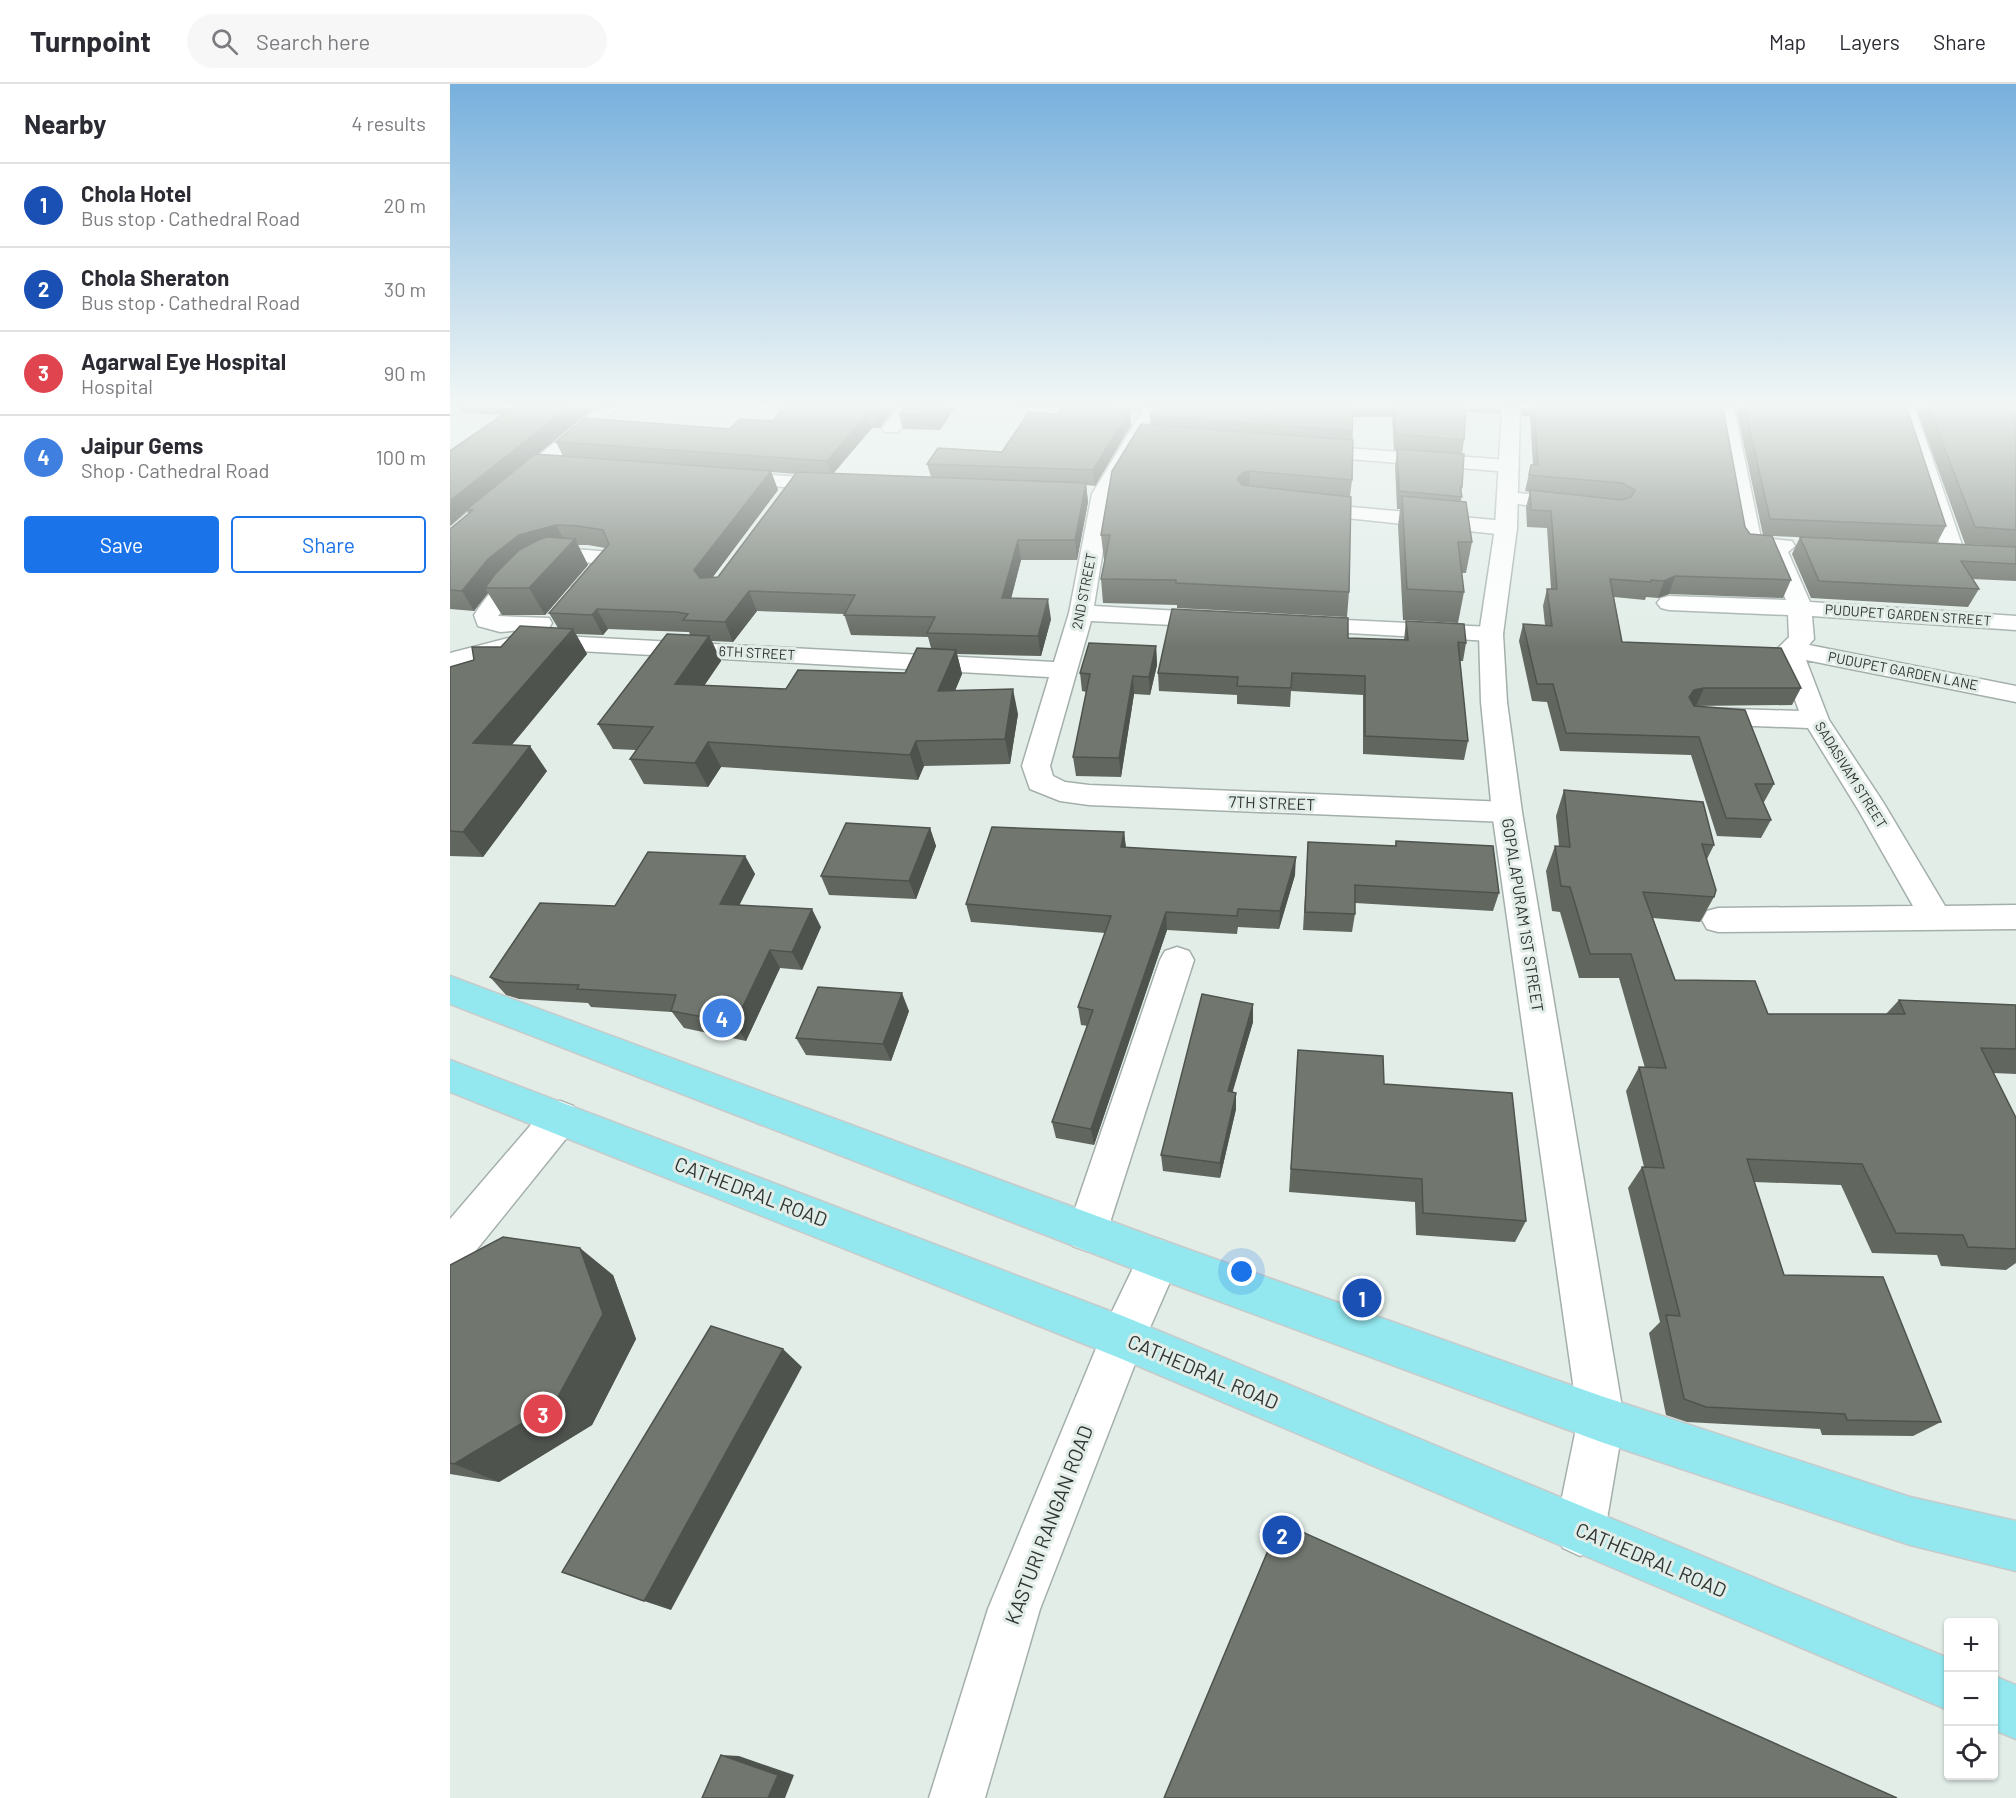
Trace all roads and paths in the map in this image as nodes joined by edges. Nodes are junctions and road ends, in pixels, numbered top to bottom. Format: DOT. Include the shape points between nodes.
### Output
graph roads {
  1 [pos="511,488"];
  2 [pos="792,488"];
  3 [pos="1105,488"];
  4 [pos="1508,488"];
  5 [pos="1740,488"];
  6 [pos="1938,488"];
  7 [pos="1078,493"];
  8 [pos="1102,494"];
  9 [pos="783,501"];
  10 [pos="1595,506"];
  11 [pos="1284,507"];
  12 [pos="1507,513"];
  13 [pos="450,538"];
  14 [pos="1775,546"];
  15 [pos="1811,547"];
  16 [pos="1929,550"];
  17 [pos="1669,603"];
  18 [pos="1800,608"];
  19 [pos="562,613"];
  20 [pos="1082,613"];
  21 [pos="1234,621"];
  22 [pos="1280,623"];
  23 [pos="2016,623"];
  24 [pos="1491,634"];
  25 [pos="538,641"];
  26 [pos="1790,649"];
  27 [pos="450,661"];
  28 [pos="1066,670"];
  29 [pos="2016,694"];
  30 [pos="1696,716"];
  31 [pos="1816,720"];
  32 [pos="1040,782"];
  33 [pos="1507,812"];
  34 [pos="1935,917"];
  35 [pos="2016,917"];
  36 [pos="1718,920"];
  37 [pos="1177,960"];
  38 [pos="450,990"];
  39 [pos="450,1076"];
  40 [pos="560,1118"];
  41 [pos="1087,1232"];
  42 [pos="450,1250"];
  43 [pos="1159,1259"];
  44 [pos="1123,1338"];
  45 [pos="1601,1419"];
  46 [pos="1580,1531"];
  47 [pos="2016,1545"];
  48 [pos="1944,1682"];
  49 [pos="1998,1705"];
  50 [pos="2016,1712"];
  51 [pos="957,1798"];
  1 -- 13 [label="street"];
  2 -- 9 [label="street"];
  3 -- 8 [label="street, 2ND STREET"];
  4 -- 12 [label="street, GOPALAPURAM 1ST STREET"];
  5 -- 14 [label="street" via="1751,544"];
  6 -- 16 [label="street" via="1963,552"];
  7 -- 8 [label="street"];
  8 -- 20 [label="street, 2ND STREET"];
  10 -- 12 [label="street"];
  11 -- 12 [label="street"];
  12 -- 24 [label="street, GOPALAPURAM 1ST STREET"];
  14 -- 15 [label="street"];
  14 -- 18 [label="street"];
  17 -- 18 [label="street, PUDUPET GARDEN STREET"];
  18 -- 23 [label="street, PUDUPET GARDEN STREET"];
  18 -- 26 [label="street" via="1802,639"];
  19 -- 25 [label="street"];
  20 -- 21 [label="street"];
  20 -- 28 [label="street, 2ND STREET"];
  22 -- 24 [label="street"];
  24 -- 33 [label="street, GOPALAPURAM 1ST STREET" via="1494,702"];
  25 -- 27 [label="street, 6TH STREET" via="525,640"];
  25 -- 28 [label="street, 6TH STREET"];
  26 -- 29 [label="street, PUDUPET GARDEN LANE"];
  26 -- 31 [label="street, SADASIVAM STREET"];
  28 -- 32 [label="street, 2ND STREET" via="1036,765"];
  30 -- 31 [label="street"];
  31 -- 34 [label="street, SADASIVAM STREET"];
  32 -- 33 [label="street, 7TH STREET" via="1060,791 1089,795"];
  33 -- 45 [label="street, GOPALAPURAM 1ST STREET"];
  34 -- 35 [label="street"];
  34 -- 36 [label="street"];
  37 -- 41 [label="street"];
  38 -- 41 [label="main road"];
  39 -- 40 [label="main road, CATHEDRAL ROAD"];
  40 -- 42 [label="street"];
  40 -- 44 [label="main road, CATHEDRAL ROAD"];
  41 -- 43 [label="main road"];
  43 -- 44 [label="street, KASTURI RANGAN ROAD"];
  43 -- 45 [label="main road"];
  44 -- 46 [label="main road, CATHEDRAL ROAD"];
  44 -- 51 [label="street, KASTURI RANGAN ROAD" via="1014,1609"];
  45 -- 46 [label="street, GOPALAPURAM 1ST STREET"];
  45 -- 47 [label="main road" via="1910,1521"];
  46 -- 48 [label="main road, CATHEDRAL ROAD"];
  49 -- 50 [label="main road"];
}
